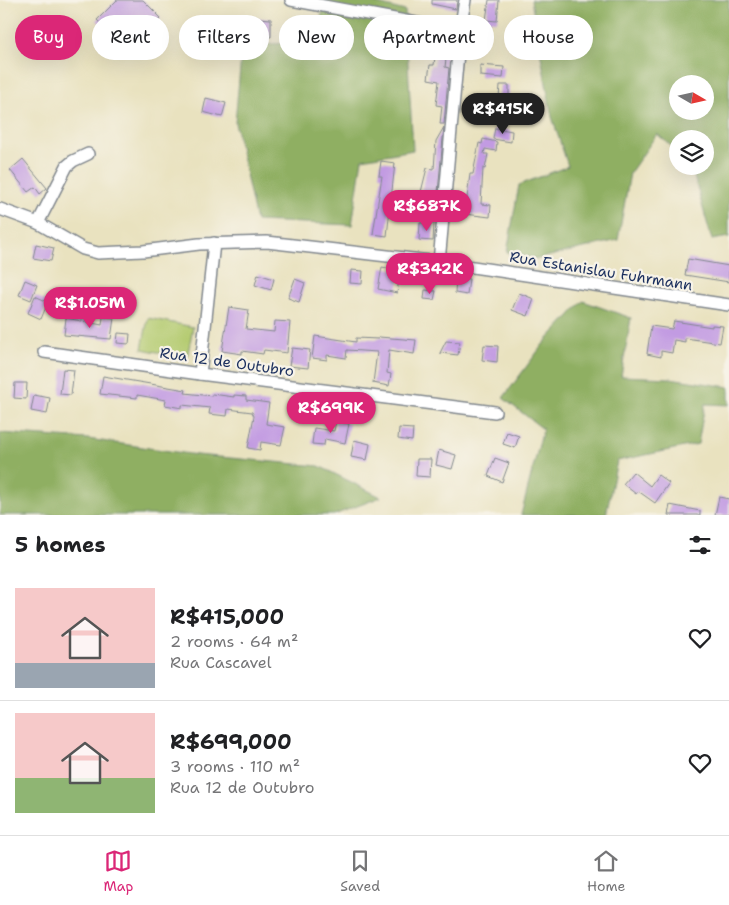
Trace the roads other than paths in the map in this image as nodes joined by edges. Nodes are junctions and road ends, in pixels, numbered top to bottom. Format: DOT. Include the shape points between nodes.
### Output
graph roads {
  1 [pos="291,0"];
  2 [pos="465,0"];
  3 [pos="373,15"];
  4 [pos="463,15"];
  5 [pos="457,60"];
  6 [pos="88,154"];
  7 [pos="0,209"];
  8 [pos="38,223"];
  9 [pos="214,243"];
  10 [pos="439,262"];
  11 [pos="729,305"];
  12 [pos="44,352"];
  13 [pos="200,374"];
  14 [pos="496,412"];
  1 -- 3 [label="street"];
  2 -- 4 [label="street"];
  5 -- 10 [label="street"];
  6 -- 8 [label="street" via="67,166"];
  7 -- 8 [label="street, Rua Estanislau Fuhrmann"];
  8 -- 9 [label="street, Rua Estanislau Fuhrmann" via="83,249 98,253"];
  9 -- 10 [label="street, Rua Estanislau Fuhrmann" via="267,242"];
  9 -- 13 [label="street"];
  10 -- 11 [label="street, Rua Estanislau Fuhrmann"];
  12 -- 13 [label="street, Rua 12 de Outubro"];
  13 -- 14 [label="street, Rua 12 de Outubro"];
}
